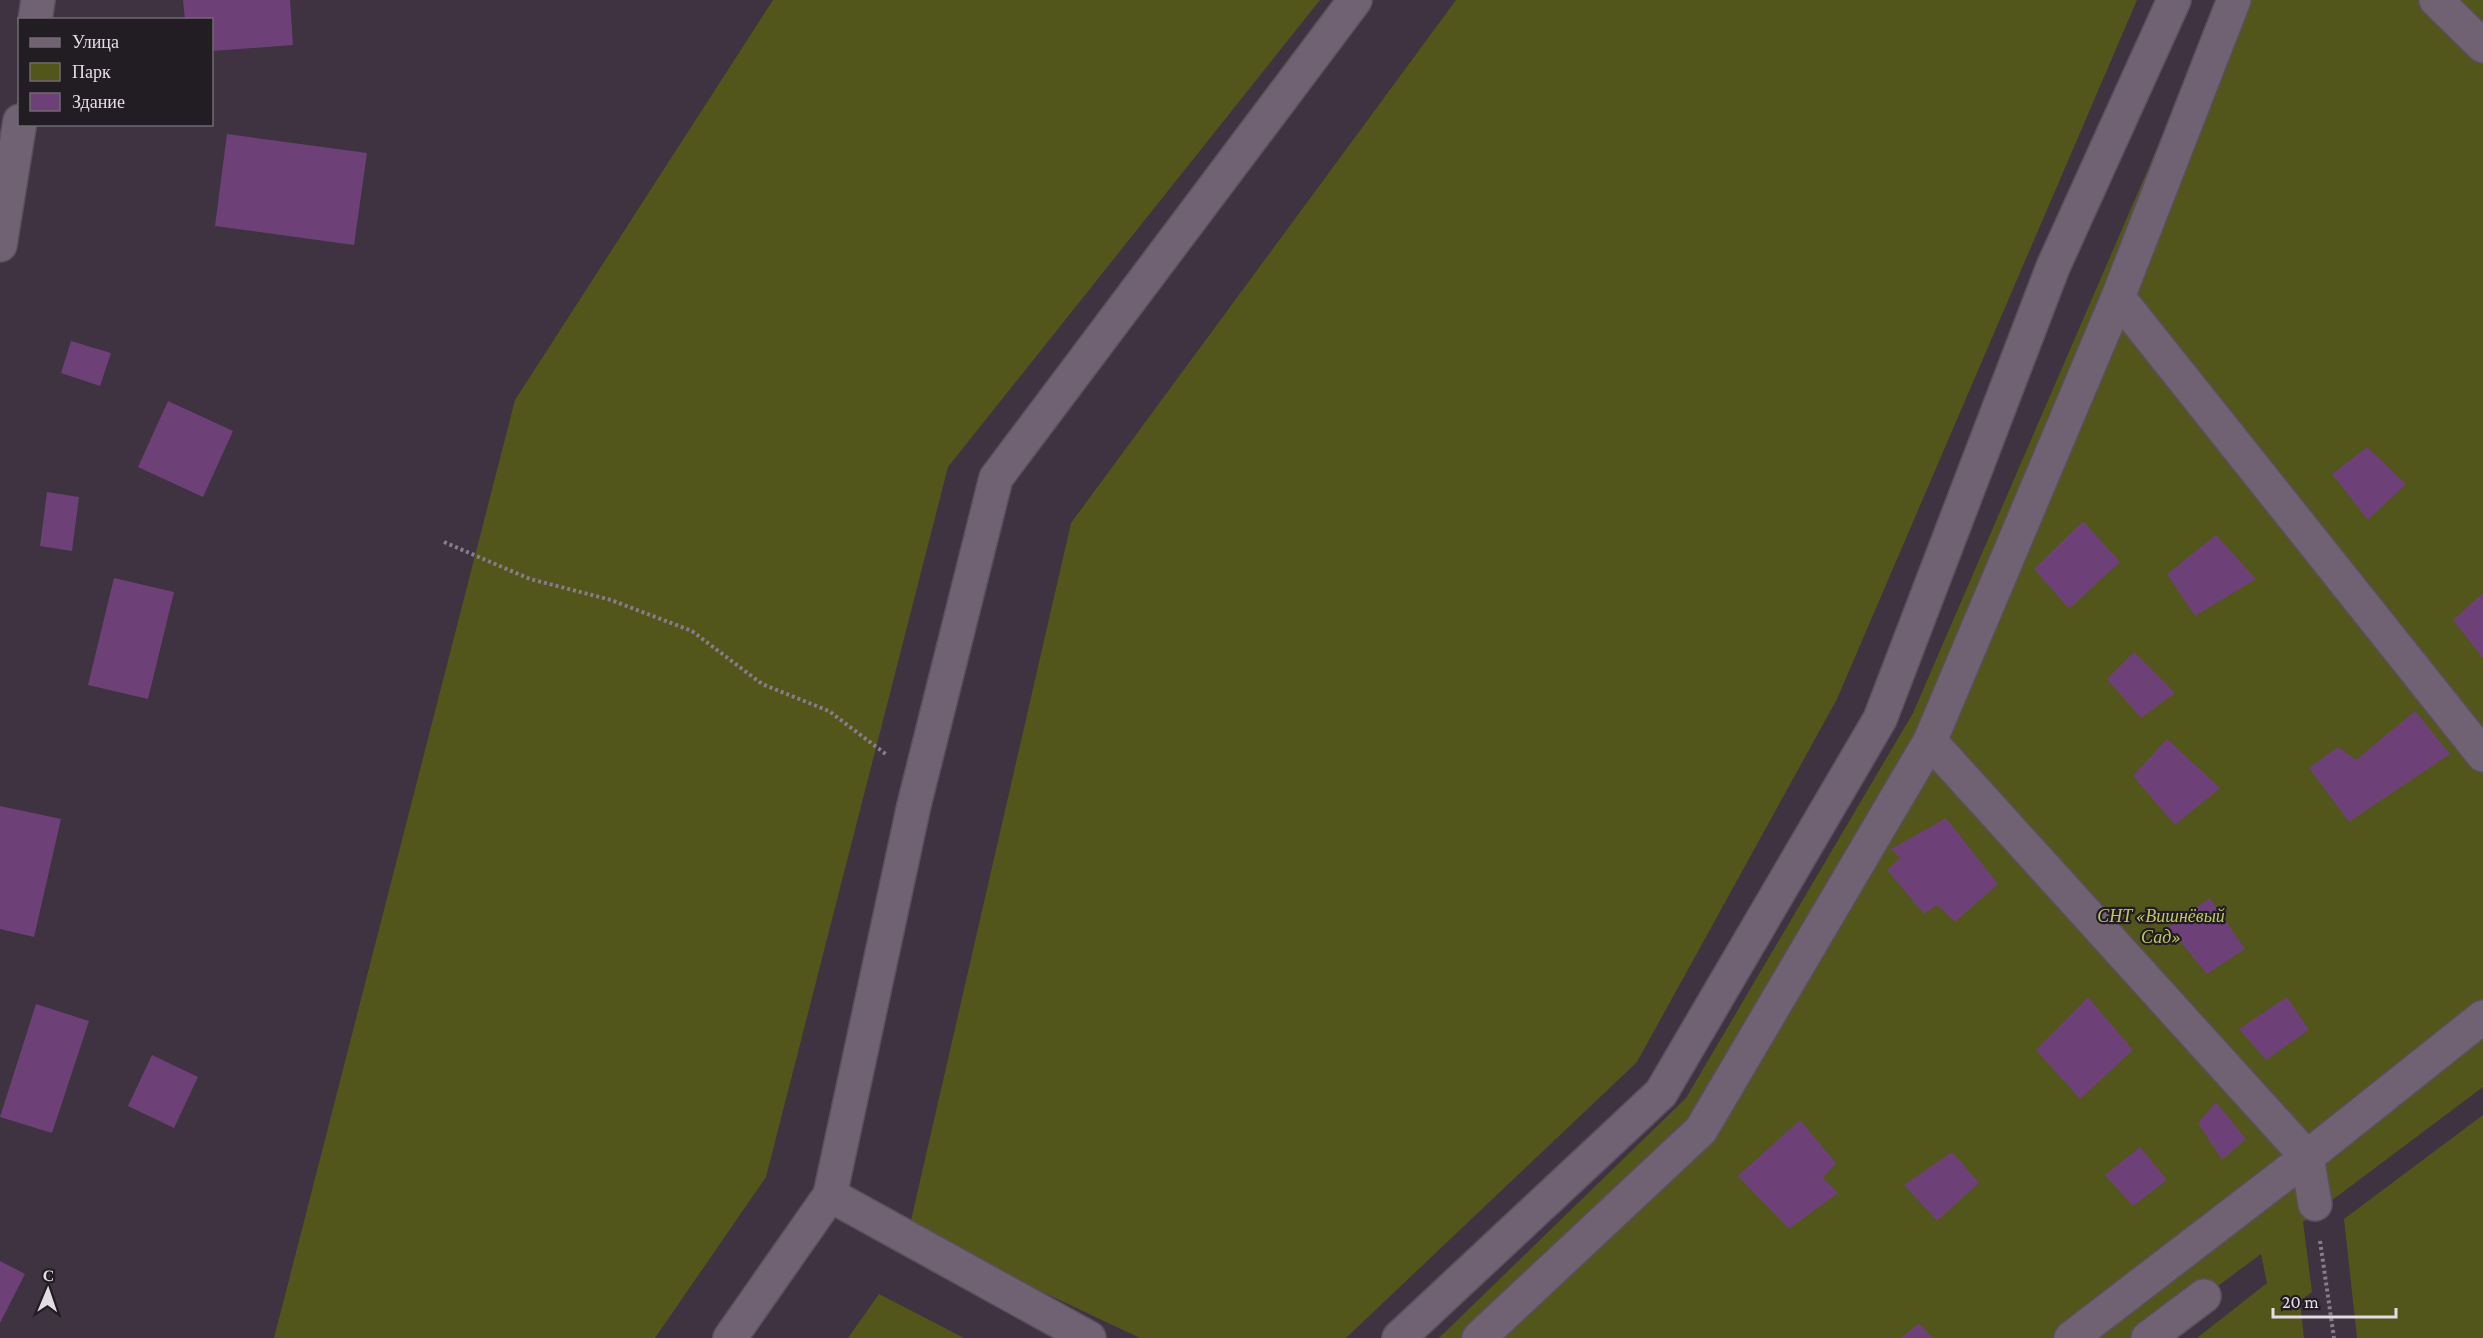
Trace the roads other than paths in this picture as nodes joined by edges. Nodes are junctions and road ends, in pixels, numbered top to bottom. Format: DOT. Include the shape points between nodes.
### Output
graph roads {
  1 [pos="38,0"];
  2 [pos="1355,0"];
  3 [pos="2174,0"];
  4 [pos="2234,0"];
  5 [pos="2436,0"];
  6 [pos="35,18"];
  7 [pos="2483,46"];
  8 [pos="19,126"];
  9 [pos="0,245"];
  10 [pos="2118,297"];
  11 [pos="1930,741"];
  12 [pos="2483,755"];
  13 [pos="2483,1017"];
  14 [pos="2307,1156"];
  15 [pos="830,1195"];
  16 [pos="2315,1204"];
  17 [pos="2204,1296"];
  18 [pos="730,1338"];
  19 [pos="1089,1338"];
  20 [pos="1399,1338"];
  21 [pos="1479,1338"];
  22 [pos="2071,1338"];
  23 [pos="2148,1338"];
  1 -- 6 [label="street"];
  2 -- 15 [label="street" via="996,478 914,805"];
  3 -- 20 [label="street" via="2053,267 1880,719 1660,1093"];
  4 -- 10 [label="street"];
  5 -- 7 [label="street"];
  8 -- 9 [label="street"];
  10 -- 11 [label="street"];
  10 -- 12 [label="street"];
  11 -- 14 [label="street"];
  11 -- 21 [label="street" via="1701,1130"];
  13 -- 14 [label="street"];
  14 -- 16 [label="street"];
  14 -- 22 [label="street"];
  15 -- 18 [label="street"];
  15 -- 19 [label="street"];
  17 -- 23 [label="street"];
}
